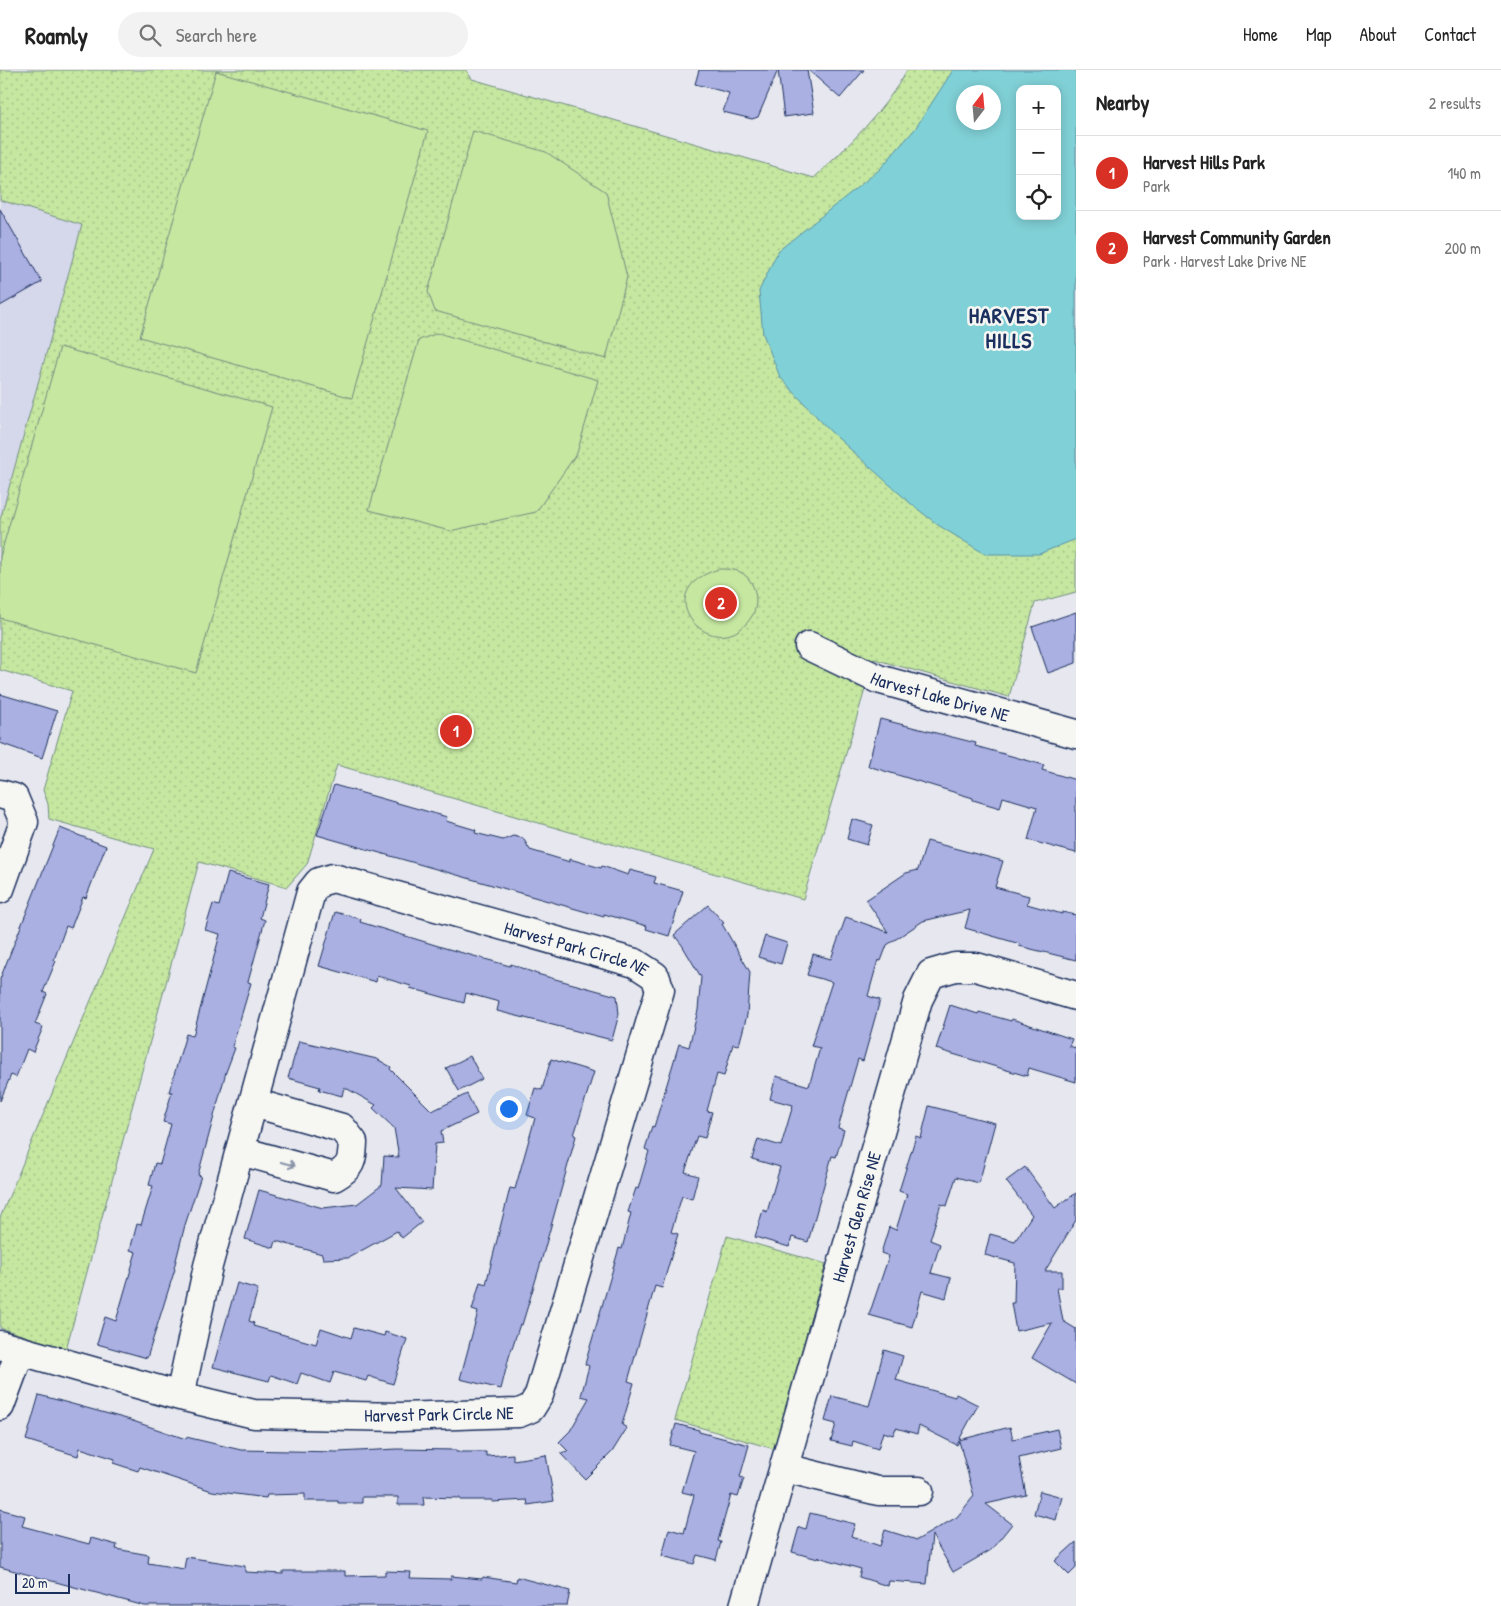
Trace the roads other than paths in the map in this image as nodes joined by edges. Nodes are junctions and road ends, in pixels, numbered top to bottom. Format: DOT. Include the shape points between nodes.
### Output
graph roads {
  1 [pos="809,646"];
  2 [pos="1076,734"];
  3 [pos="0,794"];
  4 [pos="0,889"];
  5 [pos="1076,996"];
  6 [pos="254,1103"];
  7 [pos="241,1151"];
  8 [pos="7,1347"];
  9 [pos="180,1396"];
  10 [pos="0,1406"];
  11 [pos="785,1468"];
  12 [pos="919,1491"];
  13 [pos="744,1606"];
  1 -- 2 [label="street, Harvest Lake Drive NE" via="878,679"];
  3 -- 4 [label="street" via="14,798 24,822"];
  5 -- 11 [label="street, Harvest Glen Rise NE" via="976,967 955,967 931,974 918,1000"];
  6 -- 7 [label="street, Harvest Park Circle NE"];
  7 -- 6 [label="street, one-way" via="334,1177 347,1170 352,1159 353,1142 342,1128"];
  6 -- 9 [label="street, Harvest Park Circle NE" via="311,892 319,882 333,878 635,963 655,976 660,990 539,1395 532,1408 519,1413 401,1417 254,1414"];
  7 -- 9 [label="street, Harvest Park Circle NE" via="208,1266"];
  8 -- 9 [label="street, Harvest Park Circle NE"];
  8 -- 10 [label="street"];
  11 -- 12 [label="street" via="878,1491"];
  11 -- 13 [label="street, Harvest Glen Rise NE"];
}
